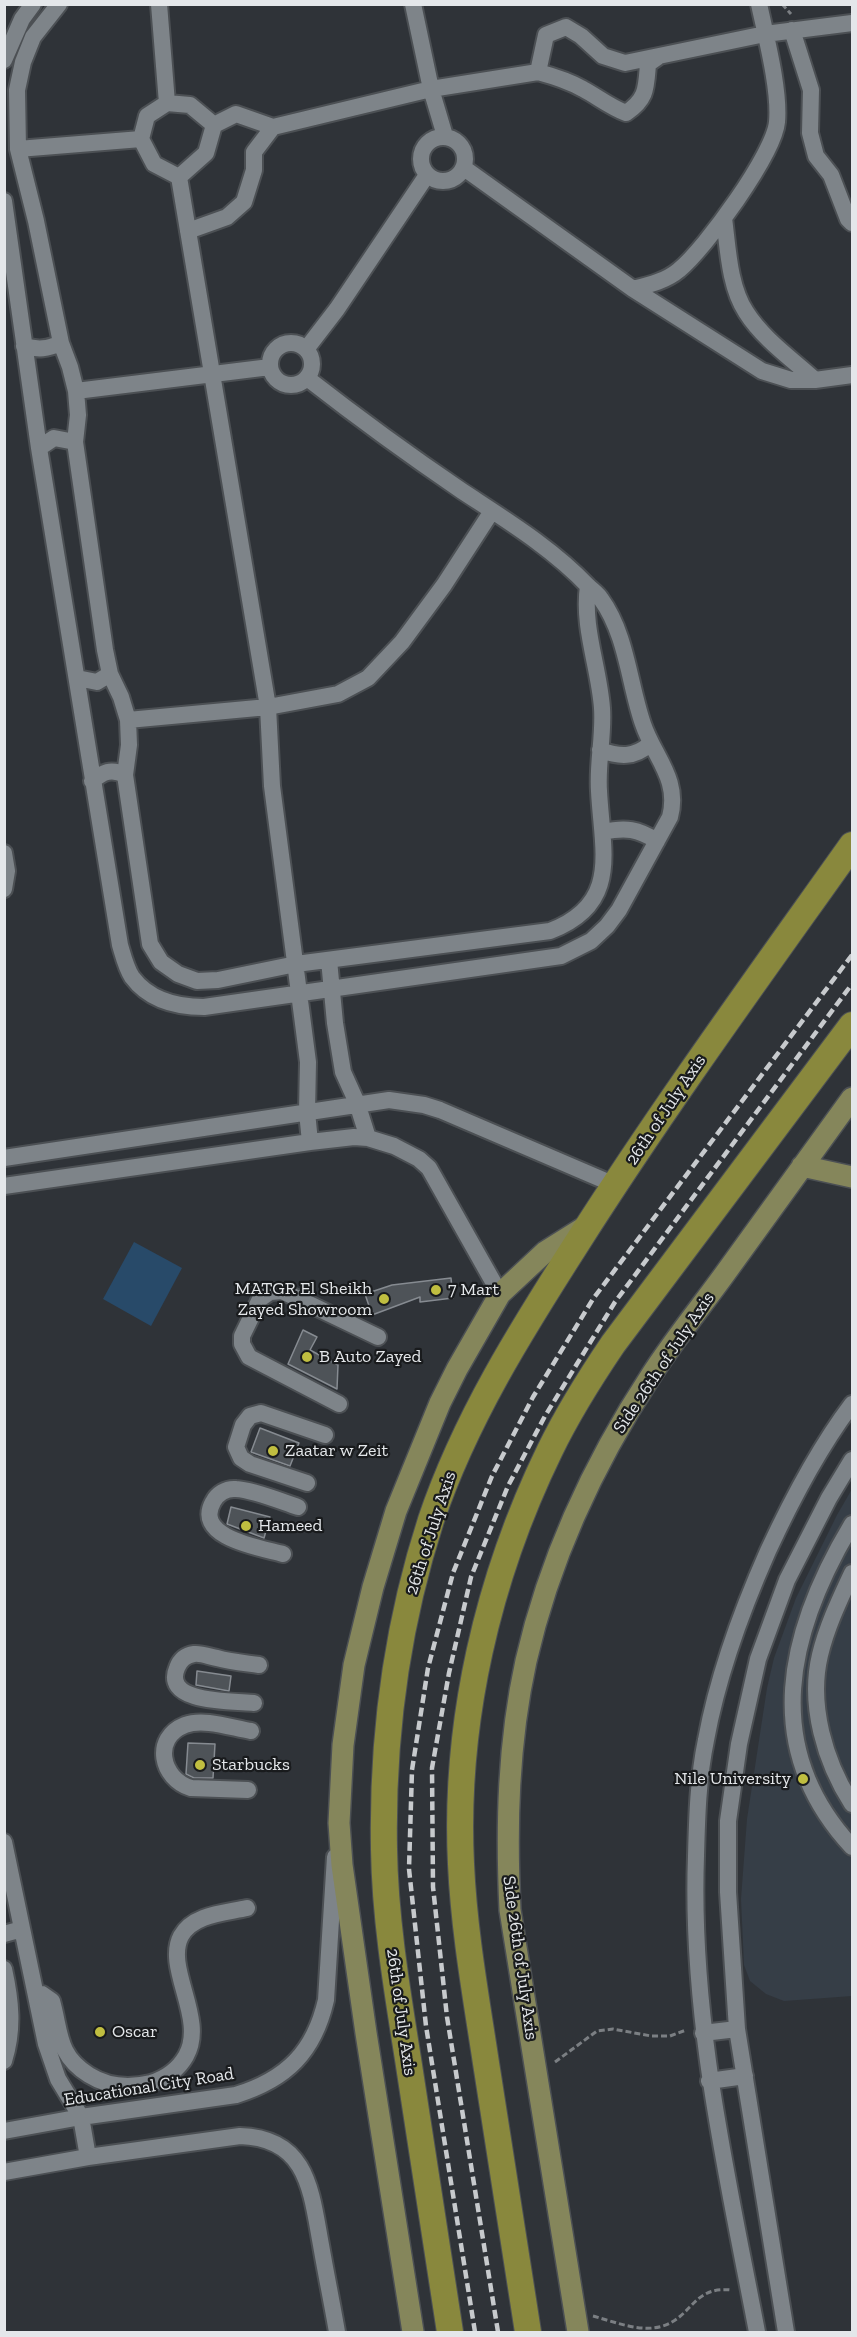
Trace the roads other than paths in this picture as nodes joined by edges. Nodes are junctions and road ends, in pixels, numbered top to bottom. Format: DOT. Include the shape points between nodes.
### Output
graph roads {
  1 [pos="33,4"];
  2 [pos="59,4"];
  3 [pos="159,4"];
  4 [pos="413,4"];
  5 [pos="759,4"];
  6 [pos="852,23"];
  7 [pos="792,30"];
  8 [pos="765,34"];
  9 [pos="658,57"];
  10 [pos="4,60"];
  11 [pos="538,72"];
  12 [pos="431,89"];
  13 [pos="167,103"];
  14 [pos="214,125"];
  15 [pos="273,127"];
  16 [pos="445,136"];
  17 [pos="141,139"];
  18 [pos="18,149"];
  19 [pos="464,168"];
  20 [pos="427,175"];
  21 [pos="179,177"];
  22 [pos="4,201"];
  23 [pos="724,218"];
  24 [pos="852,223"];
  25 [pos="188,231"];
  26 [pos="633,289"];
  27 [pos="61,343"];
  28 [pos="24,346"];
  29 [pos="307,348"];
  30 [pos="270,367"];
  31 [pos="211,374"];
  32 [pos="852,375"];
  33 [pos="307,378"];
  34 [pos="815,380"];
  35 [pos="76,391"];
  36 [pos="75,442"];
  37 [pos="39,448"];
  38 [pos="492,511"];
  39 [pos="588,586"];
  40 [pos="110,674"];
  41 [pos="76,678"];
  42 [pos="268,707"];
  43 [pos="128,720"];
  44 [pos="651,744"];
  45 [pos="600,750"];
  46 [pos="124,775"];
  47 [pos="92,781"];
  48 [pos="603,832"];
  49 [pos="657,841"];
  50 [pos="852,845"];
  51 [pos="4,853"];
  52 [pos="4,889"];
  53 [pos="329,960"];
  54 [pos="296,964"];
  55 [pos="332,989"];
  56 [pos="300,994"];
  57 [pos="852,1025"];
  58 [pos="852,1098"];
  59 [pos="357,1104"];
  60 [pos="307,1112"];
  61 [pos="368,1138"];
  62 [pos="310,1142"];
  63 [pos="4,1158"];
  64 [pos="802,1166"];
  65 [pos="852,1177"];
  66 [pos="615,1185"];
  67 [pos="4,1186"];
  68 [pos="589,1224"];
  69 [pos="500,1294"];
  70 [pos="378,1336"];
  71 [pos="339,1404"];
  72 [pos="852,1404"];
  73 [pos="325,1436"];
  74 [pos="852,1460"];
  75 [pos="307,1484"];
  76 [pos="298,1507"];
  77 [pos="852,1524"];
  78 [pos="284,1554"];
  79 [pos="852,1573"];
  80 [pos="259,1665"];
  81 [pos="254,1702"];
  82 [pos="251,1731"];
  83 [pos="248,1790"];
  84 [pos="852,1804"];
  85 [pos="339,1823"];
  86 [pos="4,1842"];
  87 [pos="852,1847"];
  88 [pos="247,1908"];
  89 [pos="22,1929"];
  90 [pos="4,1934"];
  91 [pos="4,1969"];
  92 [pos="36,1995"];
  93 [pos="703,2029"];
  94 [pos="737,2029"];
  95 [pos="4,2061"];
  96 [pos="746,2076"];
  97 [pos="709,2081"];
  98 [pos="81,2117"];
  99 [pos="4,2131"];
  100 [pos="88,2157"];
  101 [pos="4,2172"];
  102 [pos="337,2332"];
  103 [pos="413,2332"];
  104 [pos="450,2332"];
  105 [pos="528,2332"];
  106 [pos="578,2332"];
  107 [pos="757,2332"];
  108 [pos="786,2332"];
  1 -- 10 [label="street"];
  2 -- 18 [label="street" via="33,37 22,62 17,99"];
  3 -- 13 [label="street"];
  4 -- 12 [label="street"];
  5 -- 8 [label="street"];
  6 -- 7 [label="street"];
  7 -- 8 [label="street"];
  7 -- 24 [label="street" via="811,90 810,133 816,156 831,175"];
  8 -- 9 [label="street"];
  8 -- 23 [label="street" via="777,124 771,142"];
  9 -- 11 [label="street" via="625,63 603,56 566,27 546,35"];
  9 -- 11 [label="street" via="648,64 646,93 626,113 583,89"];
  11 -- 12 [label="street"];
  12 -- 15 [label="street"];
  12 -- 16 [label="street"];
  13 -- 14 [label="street" via="190,105"];
  13 -- 17 [label="street" via="147,116"];
  14 -- 15 [label="street" via="236,114"];
  14 -- 21 [label="street" via="206,153"];
  15 -- 25 [label="street" via="254,152 254,170 244,202 227,217"];
  16 -- 19 [label="street" via="462,147"];
  16 -- 20 [label="street" via="434,138 421,154"];
  17 -- 18 [label="street"];
  17 -- 21 [label="street" via="154,164"];
  18 -- 27 [label="street"];
  19 -- 20 [label="street" via="447,181"];
  19 -- 26 [label="street"];
  20 -- 29 [label="street"];
  21 -- 25 [label="street"];
  22 -- 28 [label="street"];
  23 -- 26 [label="street" via="679,270 659,283"];
  23 -- 34 [label="street" via="735,286 746,312 766,336"];
  25 -- 31 [label="street"];
  26 -- 34 [label="street" via="762,371 791,380"];
  27 -- 28 [label="street" via="48,349"];
  27 -- 35 [label="street"];
  28 -- 37 [label="street"];
  29 -- 30 [label="street" via="295,342 282,344 272,353"];
  29 -- 33 [label="street" via="312,369"];
  30 -- 31 [label="street"];
  30 -- 33 [label="street" via="285,384 297,384"];
  31 -- 35 [label="street"];
  31 -- 42 [label="street"];
  32 -- 34 [label="street"];
  33 -- 38 [label="street"];
  35 -- 36 [label="street"];
  36 -- 37 [label="street" via="54,438"];
  36 -- 40 [label="street"];
  37 -- 41 [label="street"];
  38 -- 39 [label="street" via="561,559"];
  38 -- 42 [label="street" via="409,633 368,678 338,694"];
  39 -- 44 [label="street" via="601,598 618,636"];
  39 -- 45 [label="street" via="586,617 602,710"];
  40 -- 41 [label="street" via="97,682"];
  40 -- 43 [label="street"];
  41 -- 47 [label="street"];
  42 -- 43 [label="street"];
  42 -- 54 [label="street" via="272,786"];
  43 -- 46 [label="street"];
  44 -- 45 [label="street" via="628,756"];
  44 -- 49 [label="street" via="666,769 674,802"];
  45 -- 48 [label="street"];
  46 -- 47 [label="street" via="110,771"];
  46 -- 54 [label="street" via="150,944 161,962 197,981"];
  47 -- 56 [label="street" via="120,945 130,975 146,992 184,1007"];
  48 -- 49 [label="street" via="628,828"];
  48 -- 53 [label="street" via="603,870 595,896 570,924 550,931"];
  49 -- 55 [label="street" via="606,926 591,941 561,956"];
  50 -- 66 [label="highway, 26th of July Axis"];
  51 -- 52 [label="street"];
  53 -- 54 [label="street"];
  53 -- 55 [label="street"];
  54 -- 56 [label="street"];
  55 -- 56 [label="street"];
  55 -- 59 [label="street" via="343,1072"];
  56 -- 60 [label="street" via="308,1062"];
  57 -- 105 [label="highway" via="625,1327 580,1395 525,1504 487,1620 465,1740 460,1862 472,1974"];
  58 -- 64 [label="main road, Side 26th of July Axis"];
  59 -- 60 [label="street"];
  59 -- 61 [label="street"];
  59 -- 66 [label="street" via="389,1100 424,1105"];
  60 -- 62 [label="street"];
  60 -- 63 [label="street"];
  61 -- 62 [label="street"];
  61 -- 69 [label="street" via="394,1146 429,1168"];
  62 -- 67 [label="street"];
  64 -- 65 [label="main road"];
  64 -- 106 [label="main road, Side 26th of July Axis" via="652,1374 619,1427 590,1482 543,1599 526,1660 509,1784 510,1910"];
  66 -- 68 [label="highway, 26th of July Axis"];
  68 -- 69 [label="main road" via="545,1252"];
  68 -- 104 [label="highway, 26th of July Axis" via="500,1368 463,1440 432,1518 410,1596 395,1684 386,1767 384,1841 391,1939"];
  69 -- 85 [label="main road" via="440,1403 396,1510 354,1665 343,1745"];
  70 -- 71 [label="street" via="282,1291 270,1292 260,1299 242,1336 249,1357"];
  72 -- 93 [label="street" via="794,1495 755,1580 728,1651 705,1741 694,1902"];
  73 -- 75 [label="street" via="261,1413 250,1416 243,1425 236,1447 241,1458"];
  74 -- 94 [label="street" via="787,1580 758,1659 739,1744 728,1821 728,1892"];
  76 -- 78 [label="street" via="236,1489 220,1493 211,1506 211,1522 221,1535"];
  77 -- 87 [label="street" via="801,1633 792,1695 796,1746 816,1799"];
  79 -- 84 [label="street" via="820,1655 816,1686 818,1718 828,1756"];
  80 -- 81 [label="street" via="197,1654 185,1657 175,1673 177,1685 192,1696"];
  82 -- 83 [label="street" via="202,1723 186,1725 173,1733 164,1754 171,1777 183,1786"];
  85 -- 98 [label="street, Educational City Road" via="326,2000 321,2023 296,2061 278,2077 236,2095"];
  85 -- 103 [label="main road" via="366,2033"];
  86 -- 89 [label="street"];
  88 -- 92 [label="street" via="194,1922 182,1934 177,1950 193,2038 182,2064 160,2080 117,2085 81,2070 61,2043 52,2001"];
  89 -- 90 [label="street"];
  89 -- 92 [label="street"];
  91 -- 95 [label="street" via="12,2030"];
  92 -- 98 [label="street" via="51,2062"];
  93 -- 94 [label="street"];
  93 -- 97 [label="street"];
  94 -- 96 [label="street"];
  96 -- 97 [label="street"];
  96 -- 108 [label="street"];
  97 -- 107 [label="street"];
  98 -- 99 [label="street, Educational City Road"];
  98 -- 100 [label="street"];
  100 -- 101 [label="street"];
  100 -- 102 [label="street" via="240,2136 278,2145 298,2163 310,2187"];
}
